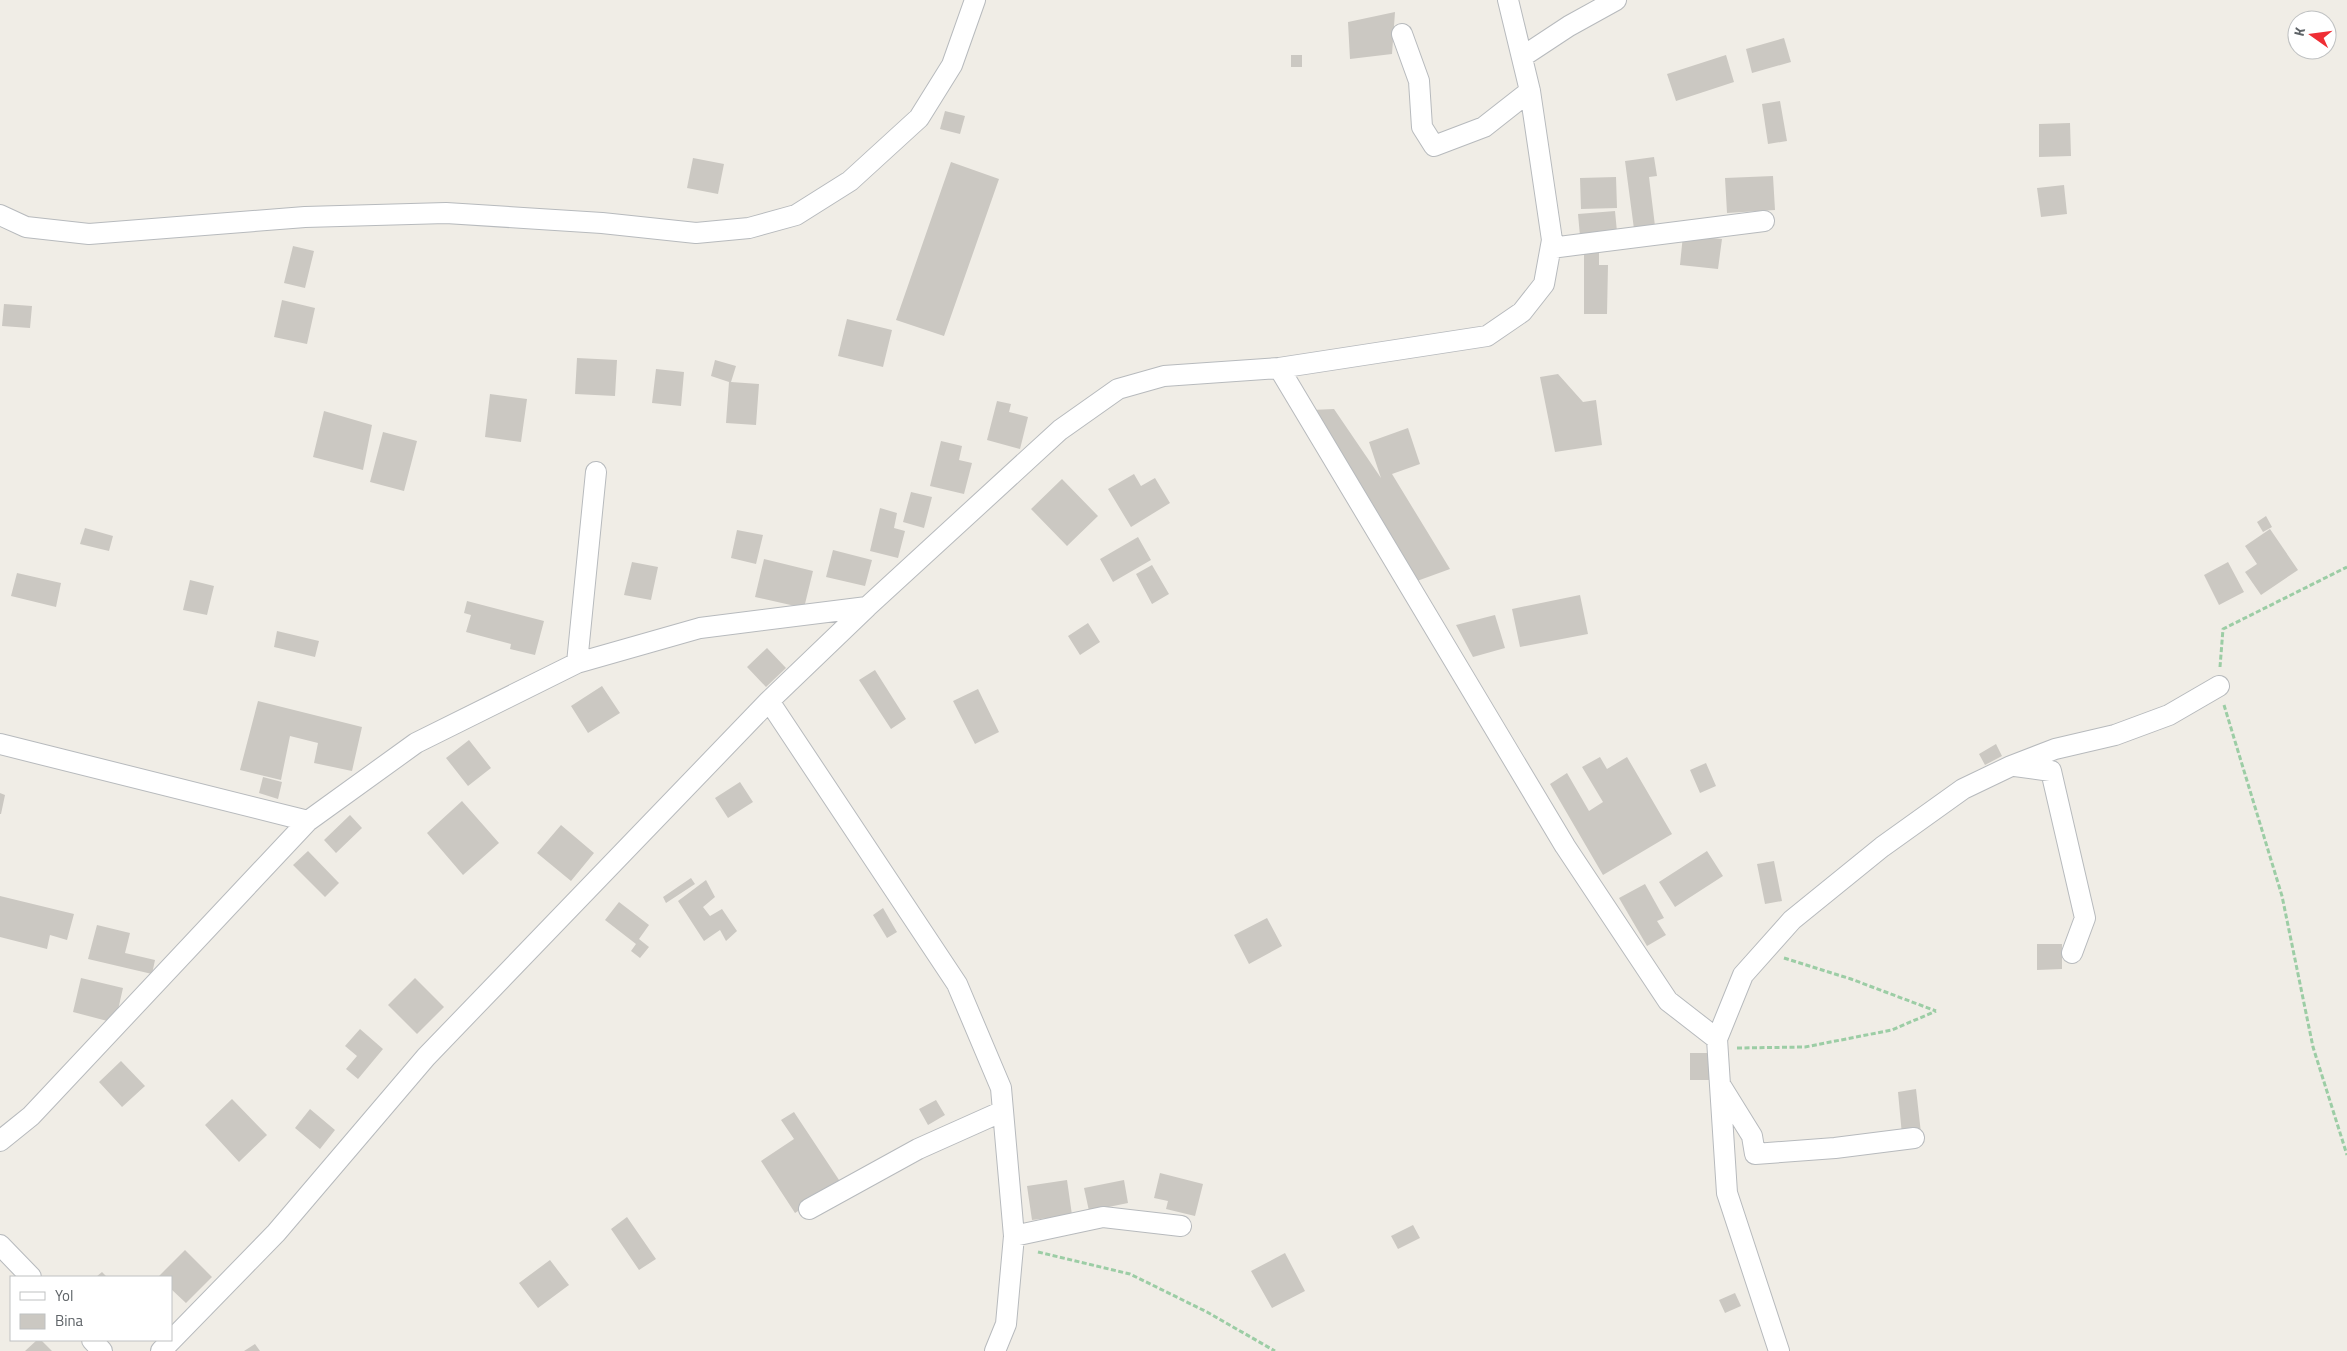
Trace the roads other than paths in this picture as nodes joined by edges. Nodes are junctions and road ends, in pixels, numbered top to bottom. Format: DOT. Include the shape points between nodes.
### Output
graph roads {
  1 [pos="975,0"];
  2 [pos="1508,0"];
  3 [pos="1616,0"];
  4 [pos="1402,34"];
  5 [pos="1522,57"];
  6 [pos="1530,91"];
  7 [pos="0,214"];
  8 [pos="1764,221"];
  9 [pos="1550,248"];
  10 [pos="1279,368"];
  11 [pos="596,472"];
  12 [pos="867,607"];
  13 [pos="577,662"];
  14 [pos="2219,686"];
  15 [pos="769,701"];
  16 [pos="0,744"];
  17 [pos="2010,766"];
  18 [pos="308,820"];
  19 [pos="2072,953"];
  20 [pos="1718,1043"];
  21 [pos="1720,1084"];
  22 [pos="1003,1112"];
  23 [pos="1914,1138"];
  24 [pos="0,1141"];
  25 [pos="809,1209"];
  26 [pos="1181,1226"];
  27 [pos="1013,1242"];
  28 [pos="0,1245"];
  29 [pos="30,1276"];
  30 [pos="172,1340"];
  31 [pos="93,1341"];
  32 [pos="171,1341"];
  33 [pos="102,1351"];
  34 [pos="161,1351"];
  35 [pos="995,1351"];
  36 [pos="1779,1351"];
  1 -- 7 [label="street" via="952,65 920,118 850,181 796,215 749,228 696,233 446,213 305,217 89,234 26,227"];
  2 -- 5 [label="street"];
  3 -- 5 [label="street"];
  4 -- 6 [label="street" via="1419,81 1422,127 1434,146 1484,127"];
  5 -- 6 [label="street"];
  6 -- 9 [label="street" via="1551,231"];
  8 -- 9 [label="street"];
  9 -- 10 [label="street" via="1544,284 1522,312 1487,336"];
  10 -- 12 [label="street" via="1164,376 1118,389 1060,430"];
  10 -- 20 [label="street" via="1565,846 1668,1001"];
  11 -- 13 [label="street"];
  12 -- 13 [label="street" via="700,628"];
  12 -- 15 [label="street"];
  13 -- 18 [label="street" via="416,743"];
  14 -- 17 [label="street" via="2169,715 2115,735 2055,749"];
  15 -- 22 [label="street" via="957,984 1001,1088"];
  15 -- 30 [label="street" via="426,1057 276,1233"];
  16 -- 18 [label="street"];
  17 -- 19 [label="street" via="2051,771 2085,918"];
  17 -- 20 [label="street" via="1963,789 1882,847 1792,920 1743,975"];
  18 -- 24 [label="street" via="31,1116"];
  20 -- 21 [label="street"];
  21 -- 23 [label="street" via="1752,1136 1755,1154"];
  21 -- 36 [label="street" via="1727,1193"];
  22 -- 25 [label="street" via="918,1149"];
  22 -- 27 [label="street"];
  26 -- 27 [label="street" via="1103,1217"];
  27 -- 35 [label="street" via="1006,1324"];
  28 -- 29 [label="street"];
  31 -- 33 [label="street"];
  32 -- 34 [label="street"];
}
